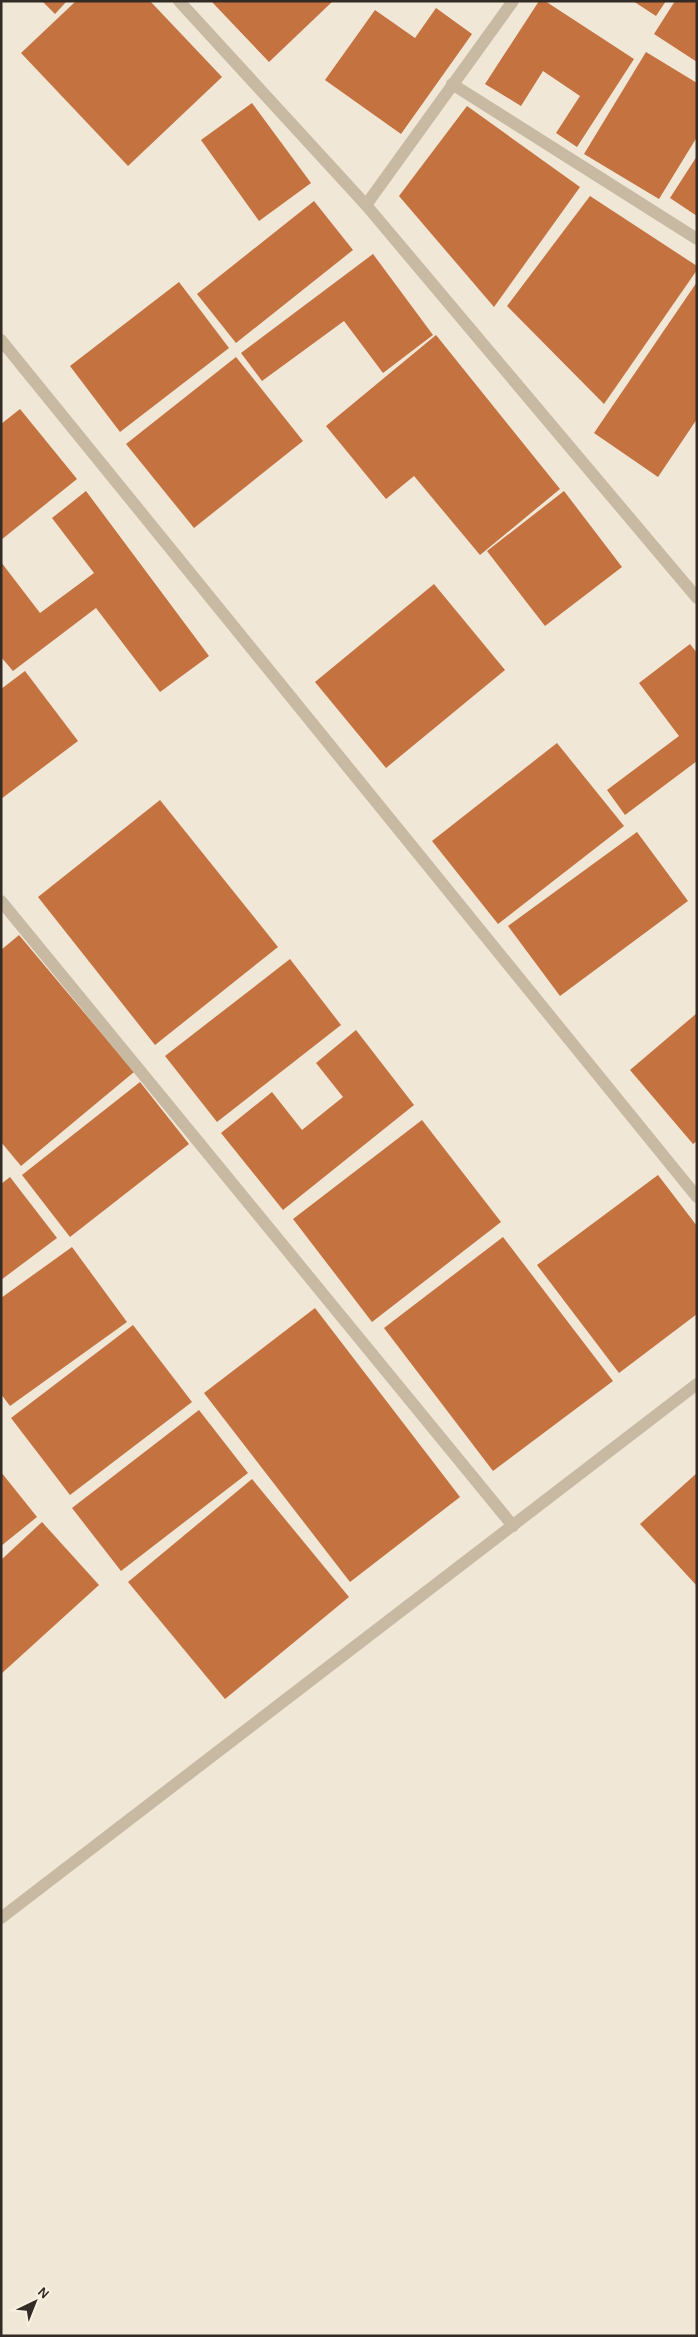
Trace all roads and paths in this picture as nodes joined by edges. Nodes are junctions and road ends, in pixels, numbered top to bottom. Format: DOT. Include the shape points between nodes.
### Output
graph roads {
  1 [pos="179,1"];
  2 [pos="513,1"];
  3 [pos="452,84"];
  4 [pos="366,205"];
  5 [pos="697,239"];
  6 [pos="1,340"];
  7 [pos="697,598"];
  8 [pos="1,901"];
  9 [pos="697,1197"];
  10 [pos="697,1384"];
  11 [pos="513,1526"];
  12 [pos="1,1918"];
  1 -- 4 [label="street"];
  2 -- 3 [label="street"];
  3 -- 4 [label="street"];
  3 -- 5 [label="street"];
  4 -- 7 [label="street"];
  6 -- 9 [label="street"];
  8 -- 11 [label="street"];
  10 -- 11 [label="street"];
  11 -- 12 [label="street"];
}
